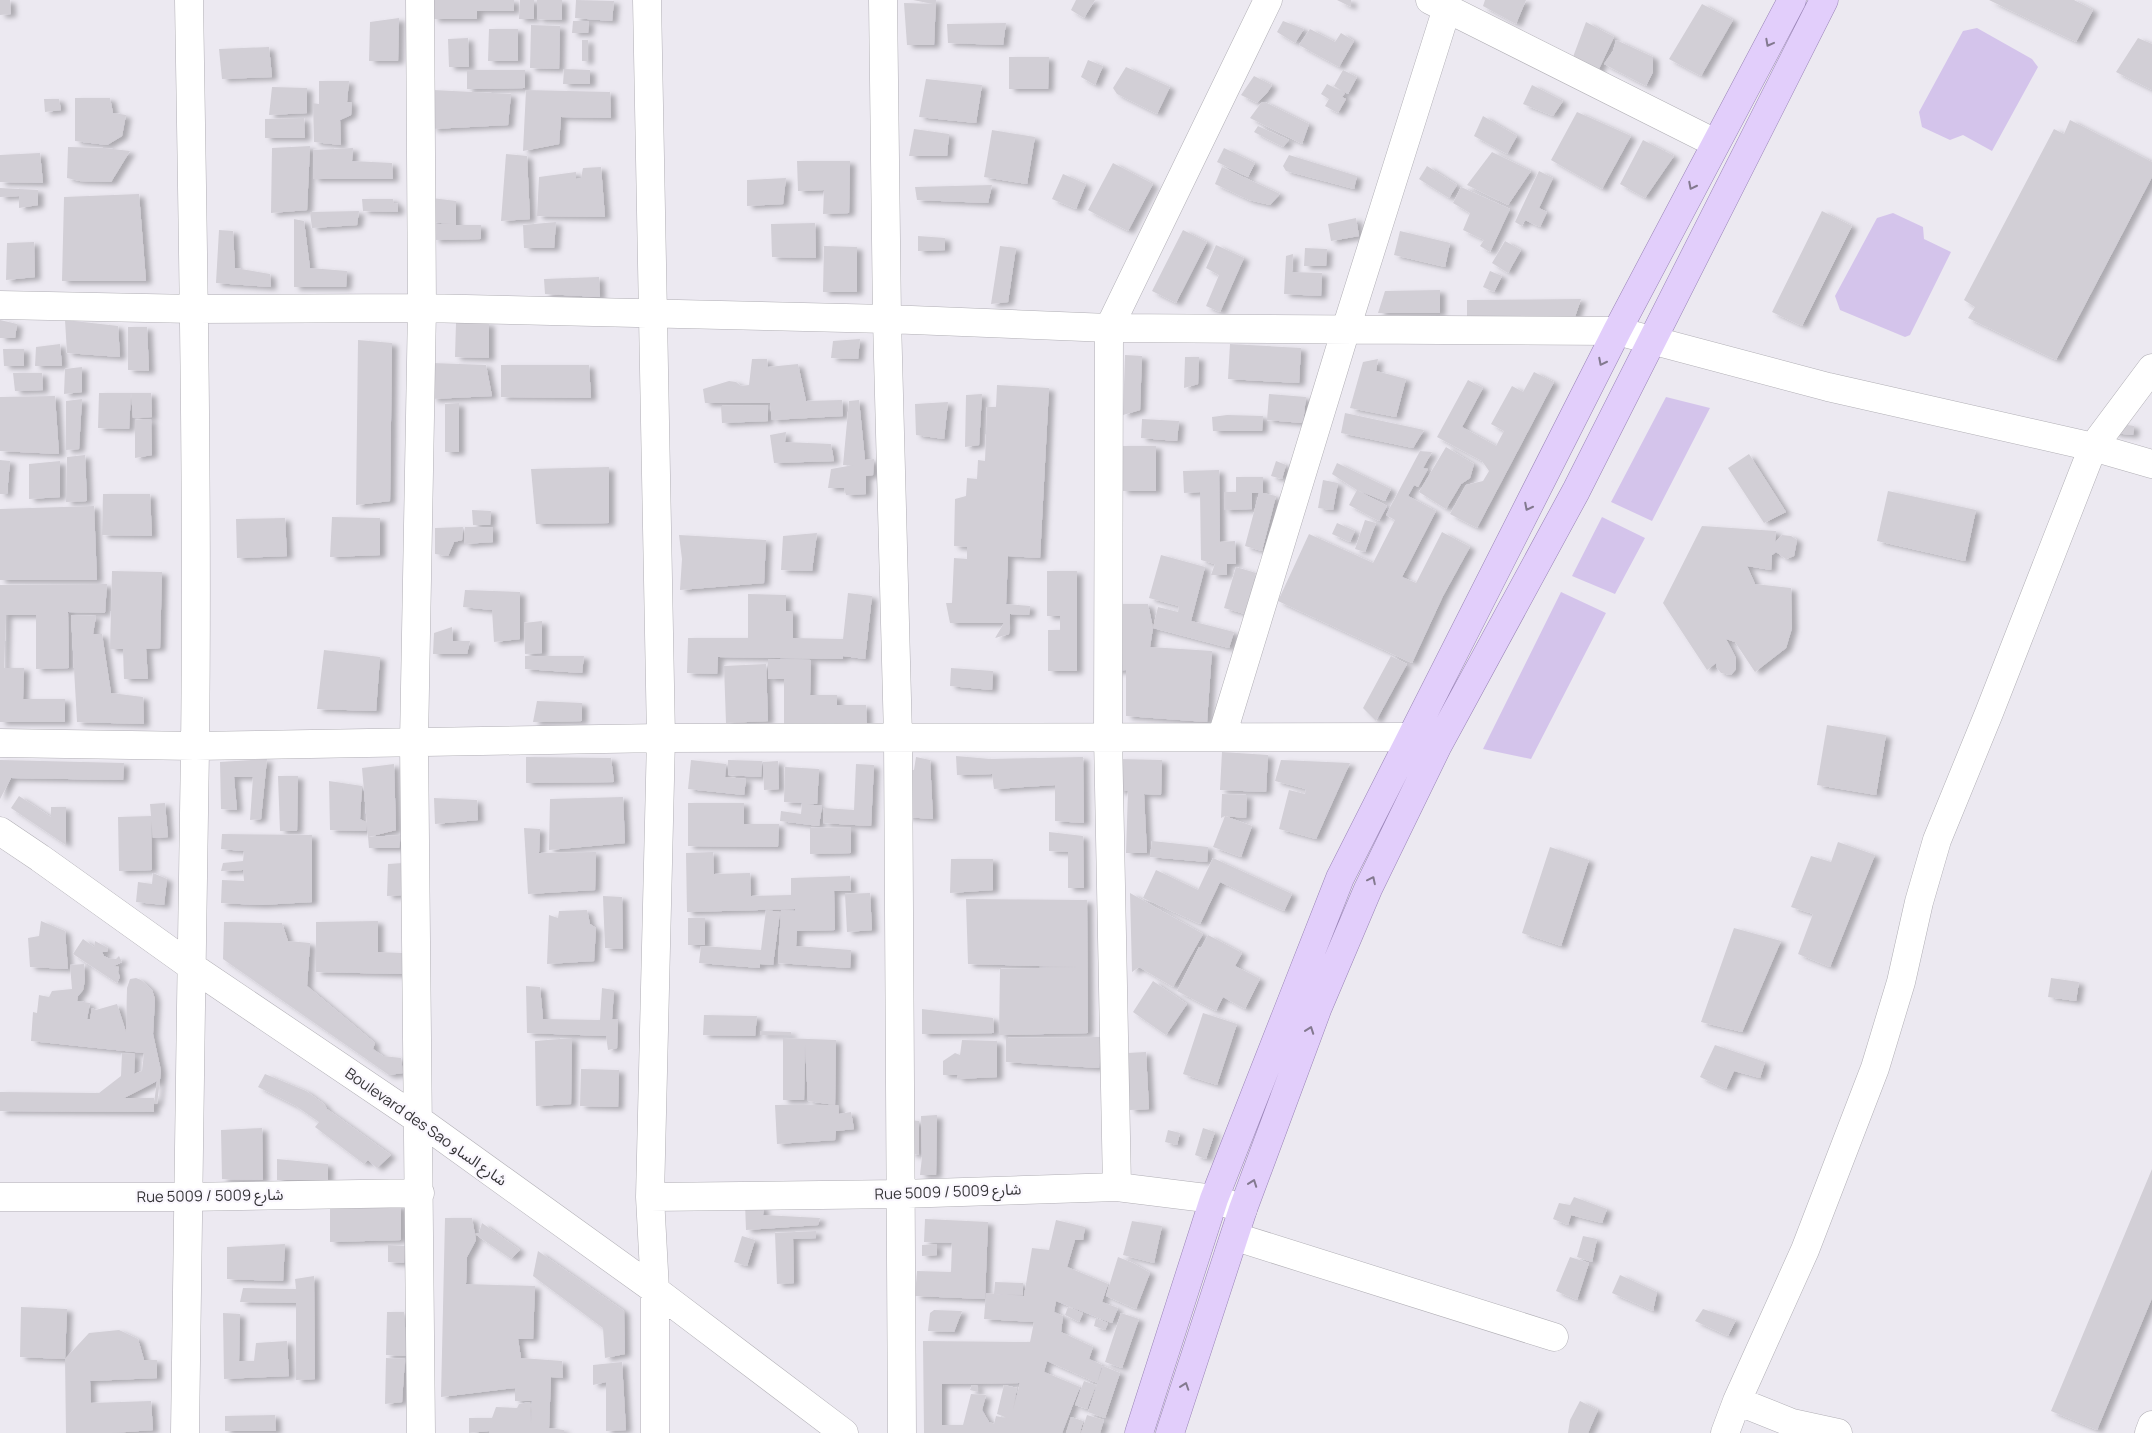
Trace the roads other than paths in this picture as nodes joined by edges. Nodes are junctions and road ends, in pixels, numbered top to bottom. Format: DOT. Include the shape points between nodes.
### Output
graph roads {
  1 [pos="188,0"];
  2 [pos="420,0"];
  3 [pos="647,0"];
  4 [pos="883,0"];
  5 [pos="1268,0"];
  6 [pos="1792,0"];
  7 [pos="1824,0"];
  8 [pos="1438,4"];
  9 [pos="1714,143"];
  10 [pos="0,305"];
  11 [pos="422,308"];
  12 [pos="194,309"];
  13 [pos="653,314"];
  14 [pos="887,319"];
  15 [pos="1109,328"];
  16 [pos="1346,329"];
  17 [pos="1617,331"];
  18 [pos="1654,340"];
  19 [pos="2152,368"];
  20 [pos="2093,447"];
  21 [pos="2152,464"];
  22 [pos="1108,736"];
  23 [pos="1222,736"];
  24 [pos="898,737"];
  25 [pos="1409,737"];
  26 [pos="661,738"];
  27 [pos="414,742"];
  28 [pos="0,743"];
  29 [pos="1438,745"];
  30 [pos="195,746"];
  31 [pos="0,831"];
  32 [pos="191,966"];
  33 [pos="416,1118"];
  34 [pos="1117,1187"];
  35 [pos="420,1193"];
  36 [pos="900,1194"];
  37 [pos="0,1197"];
  38 [pos="187,1197"];
  39 [pos="650,1197"];
  40 [pos="1214,1199"];
  41 [pos="1243,1209"];
  42 [pos="1236,1236"];
  43 [pos="655,1290"];
  44 [pos="1554,1337"];
  45 [pos="1737,1401"];
  46 [pos="2152,1425"];
  47 [pos="185,1433"];
  48 [pos="421,1433"];
  49 [pos="655,1433"];
  50 [pos="844,1433"];
  51 [pos="902,1433"];
  52 [pos="1139,1433"];
  53 [pos="1170,1433"];
  54 [pos="1725,1433"];
  55 [pos="1838,1433"];
  56 [pos="2149,1433"];
  1 -- 12 [label="street"];
  2 -- 11 [label="street"];
  3 -- 13 [label="street"];
  4 -- 14 [label="street"];
  5 -- 15 [label="street"];
  6 -- 9 [label="main road, one-way"];
  7 -- 18 [label="main road"];
  8 -- 9 [label="street"];
  8 -- 16 [label="street"];
  9 -- 17 [label="main road, one-way"];
  10 -- 12 [label="street"];
  11 -- 12 [label="street"];
  11 -- 13 [label="street"];
  11 -- 27 [label="street"];
  12 -- 30 [label="street"];
  13 -- 14 [label="street"];
  13 -- 26 [label="street"];
  14 -- 15 [label="street"];
  14 -- 24 [label="street"];
  15 -- 16 [label="street"];
  15 -- 22 [label="street"];
  16 -- 17 [label="street"];
  16 -- 23 [label="street"];
  17 -- 18 [label="street"];
  17 -- 25 [label="main road, one-way"];
  18 -- 20 [label="street" via="1828,387"];
  18 -- 29 [label="main road" via="1572,500"];
  19 -- 20 [label="street"];
  20 -- 21 [label="street"];
  20 -- 45 [label="street" via="1938,840 1919,902 1902,982 1875,1068 1805,1250"];
  22 -- 23 [label="street"];
  22 -- 24 [label="street"];
  22 -- 34 [label="street"];
  23 -- 25 [label="street"];
  24 -- 26 [label="street"];
  24 -- 36 [label="street"];
  25 -- 29 [label="street"];
  25 -- 40 [label="main road" via="1340,878"];
  26 -- 27 [label="street"];
  26 -- 39 [label="street"];
  27 -- 30 [label="street"];
  27 -- 33 [label="street"];
  28 -- 30 [label="street"];
  41 -- 29 [label="main road, one-way" via="1318,1007 1360,908"];
  30 -- 32 [label="street"];
  31 -- 32 [label="street, Boulevard des Sao شارع الساو"];
  32 -- 33 [label="street, Boulevard des Sao شارع الساو"];
  32 -- 38 [label="street"];
  33 -- 35 [label="street"];
  33 -- 43 [label="street, Boulevard des Sao شارع الساو"];
  34 -- 36 [label="street, Rue 5009 / شارع 5009"];
  34 -- 40 [label="street, Rue 5009 / شارع 5009"];
  35 -- 38 [label="street, Rue 5009 / شارع 5009"];
  35 -- 48 [label="street"];
  36 -- 39 [label="street, Rue 5009 / شارع 5009"];
  36 -- 51 [label="street"];
  37 -- 38 [label="street, Rue 5009 / شارع 5009"];
  38 -- 47 [label="street"];
  39 -- 43 [label="street"];
  40 -- 41 [label="street, Rue 5009 / شارع 5009"];
  40 -- 52 [label="main road"];
  41 -- 42 [label="main road"];
  42 -- 44 [label="street"];
  53 -- 42 [label="main road, one-way"];
  43 -- 49 [label="street"];
  43 -- 50 [label="street, Boulevard des Sao شارع الساو"];
  45 -- 54 [label="street"];
  45 -- 55 [label="street" via="1792,1423"];
  46 -- 56 [label="street"];
}
